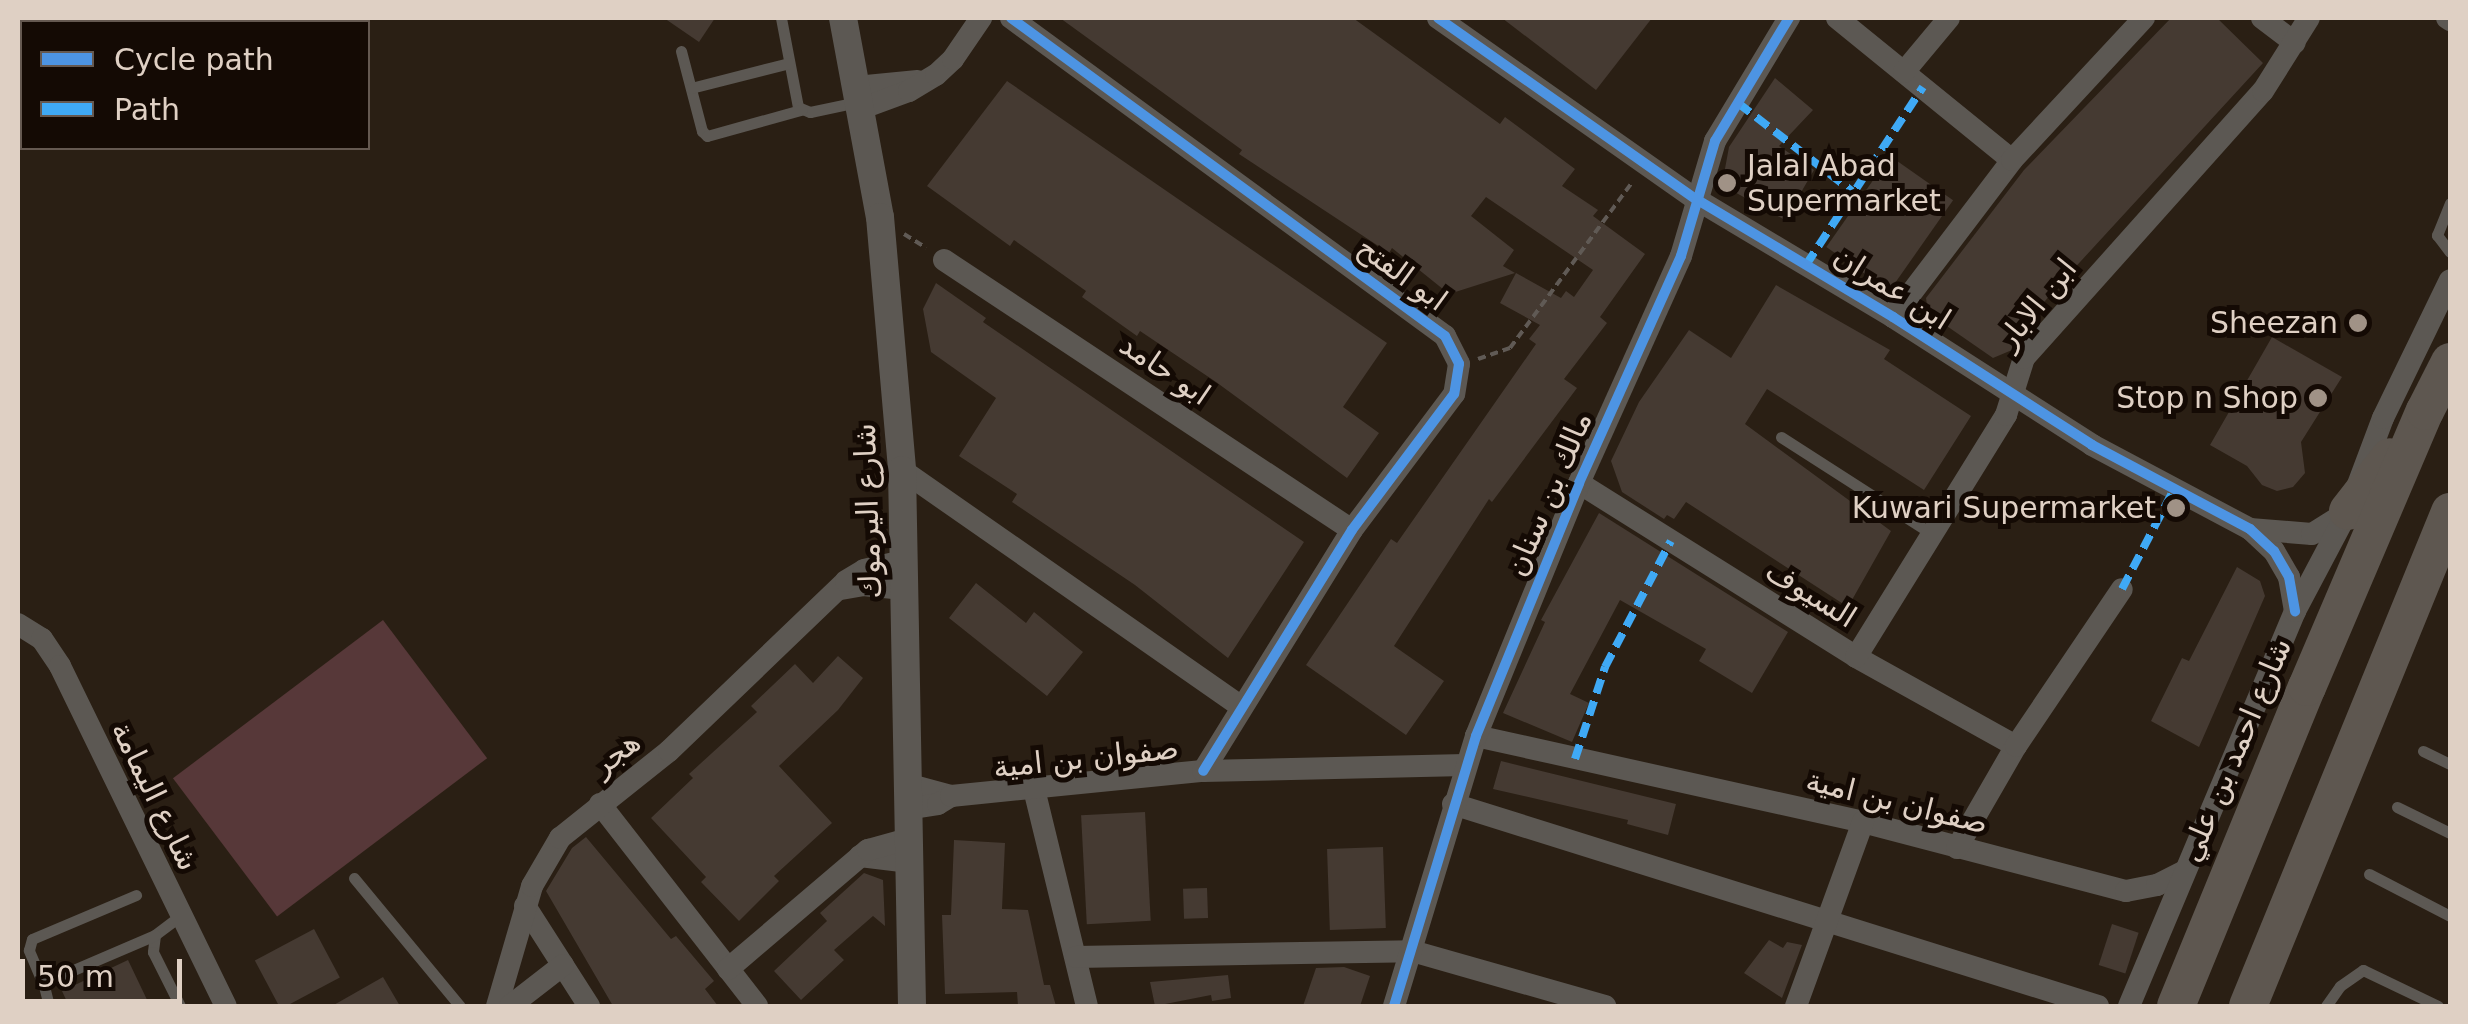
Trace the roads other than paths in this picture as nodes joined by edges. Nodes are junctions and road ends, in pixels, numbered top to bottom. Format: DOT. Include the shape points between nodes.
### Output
graph roads {
  1 [pos="782,18"];
  2 [pos="843,18"];
  3 [pos="981,18"];
  4 [pos="1011,18"];
  5 [pos="1438,18"];
  6 [pos="1789,18"];
  7 [pos="1837,18"];
  8 [pos="1949,18"];
  9 [pos="2144,18"];
  10 [pos="2262,18"];
  11 [pos="2308,18"];
  12 [pos="2295,43"];
  13 [pos="681,51"];
  14 [pos="789,64"];
  15 [pos="1904,72"];
  16 [pos="691,88"];
  17 [pos="858,99"];
  18 [pos="801,110"];
  19 [pos="2012,160"];
  20 [pos="1696,199"];
  21 [pos="2450,203"];
  22 [pos="2450,252"];
  23 [pos="944,260"];
  24 [pos="2450,280"];
  25 [pos="1893,317"];
  26 [pos="2450,362"];
  27 [pos="2010,392"];
  28 [pos="2425,411"];
  29 [pos="1781,437"];
  30 [pos="902,470"];
  31 [pos="1579,483"];
  32 [pos="2348,511"];
  33 [pos="2450,512"];
  34 [pos="1352,530"];
  35 [pos="2250,530"];
  36 [pos="1932,534"];
  37 [pos="903,575"];
  38 [pos="2122,589"];
  39 [pos="2295,612"];
  40 [pos="18,624"];
  41 [pos="1856,658"];
  42 [pos="1240,706"];
  43 [pos="1476,736"];
  44 [pos="2016,746"];
  45 [pos="2422,751"];
  46 [pos="2450,764"];
  47 [pos="1465,765"];
  48 [pos="1203,771"];
  49 [pos="1034,789"];
  50 [pos="907,796"];
  51 [pos="600,804"];
  52 [pos="1454,804"];
  53 [pos="2397,807"];
  54 [pos="1864,822"];
  55 [pos="2450,833"];
  56 [pos="1957,848"];
  57 [pos="908,851"];
  58 [pos="2185,871"];
  59 [pos="2369,874"];
  60 [pos="354,878"];
  61 [pos="2126,891"];
  62 [pos="136,895"];
  63 [pos="524,906"];
  64 [pos="180,916"];
  65 [pos="2450,916"];
  66 [pos="1828,918"];
  67 [pos="155,934"];
  68 [pos="2156,935"];
  69 [pos="1412,951"];
  70 [pos="1076,957"];
  71 [pos="564,965"];
  72 [pos="728,968"];
  73 [pos="44,986"];
  74 [pos="2256,1002"];
  75 [pos="48,1006"];
  76 [pos="180,1006"];
  77 [pos="226,1006"];
  78 [pos="460,1006"];
  79 [pos="497,1006"];
  80 [pos="510,1006"];
  81 [pos="590,1006"];
  82 [pos="757,1006"];
  83 [pos="912,1006"];
  84 [pos="1087,1006"];
  85 [pos="1394,1006"];
  86 [pos="1605,1006"];
  87 [pos="1796,1006"];
  88 [pos="2098,1006"];
  89 [pos="2130,1006"];
  90 [pos="2176,1006"];
  91 [pos="2326,1006"];
  92 [pos="2438,1006"];
  1 -- 14 [label="lane"];
  2 -- 17 [label="street, شارع اليرموك"];
  3 -- 17 [label="street" via="953,59 926,82"];
  4 -- 34 [label="street, ابو الفتح" via="1444,336 1460,364 1454,394"];
  5 -- 20 [label="street, ابن عمران"];
  6 -- 20 [label="street, مالك بن سنان" via="1716,142"];
  7 -- 15 [label="street"];
  8 -- 15 [label="street"];
  9 -- 19 [label="street"];
  10 -- 12 [label="street"];
  11 -- 12 [label="street, ابن الابار"];
  12 -- 27 [label="street, ابن الابار" via="2263,91 2024,358"];
  13 -- 16 [label="lane"];
  14 -- 16 [label="lane"];
  14 -- 18 [label="lane"];
  15 -- 19 [label="street"];
  16 -- 18 [label="lane" via="702,131 711,137"];
  17 -- 18 [label="lane"];
  17 -- 30 [label="street, شارع اليرموك" via="880,217"];
  19 -- 25 [label="street"];
  20 -- 25 [label="street, ابن عمران"];
  20 -- 31 [label="street, مالك بن سنان" via="1680,256"];
  21 -- 22 [label="lane" via="2437,235"];
  23 -- 34 [label="street, ابو حامد"];
  24 -- 32 [label="street, شارع احمد بن علي" via="2382,418"];
  25 -- 27 [label="street, ابن عمران"];
  26 -- 28 [label="main road, شارع احمد بن علي"];
  27 -- 35 [label="street, ابن عمران" via="2092,445"];
  27 -- 36 [label="street, ابن الابار" via="2006,415"];
  28 -- 32 [label="main road"];
  28 -- 90 [label="main road, شارع احمد بن علي"];
  29 -- 36 [label="lane"];
  30 -- 37 [label="street, شارع اليرموك"];
  30 -- 42 [label="street"];
  31 -- 41 [label="street, السيوف"];
  31 -- 43 [label="street, مالك بن سنان"];
  32 -- 35 [label="street, ابن عمران" via="2312,534"];
  32 -- 39 [label="street, شارع احمد بن علي"];
  33 -- 74 [label="main road"];
  34 -- 42 [label="street"];
  35 -- 39 [label="street, ابن عمران" via="2290,577"];
  36 -- 41 [label="street, ابن الابار"];
  37 -- 50 [label="street, شارع اليرموك"];
  37 -- 51 [label="street, هجر" via="838,590 696,726"];
  38 -- 44 [label="street"];
  39 -- 58 [label="street, شارع احمد بن علي"];
  40 -- 64 [label="street, شارع اليمامة" via="42,639 60,666"];
  41 -- 44 [label="street, السيوف"];
  42 -- 48 [label="street"];
  43 -- 47 [label="street, مالك بن سنان"];
  43 -- 54 [label="street, صفوان بن امية"];
  44 -- 56 [label="street"];
  45 -- 46 [label="lane"];
  47 -- 48 [label="street, صفوان بن امية"];
  47 -- 52 [label="street, مالك بن سنان"];
  48 -- 49 [label="street, صفوان بن امية"];
  49 -- 50 [label="street, صفوان بن امية" via="951,796 938,804"];
  49 -- 70 [label="street"];
  50 -- 57 [label="street, شارع اليرموك"];
  51 -- 63 [label="street, هجر" via="543,860"];
  51 -- 72 [label="street"];
  52 -- 66 [label="street"];
  52 -- 69 [label="street, مالك بن سنان"];
  53 -- 55 [label="lane"];
  54 -- 56 [label="street, صفوان بن امية"];
  54 -- 66 [label="street"];
  56 -- 61 [label="street, صفوان بن امية"];
  57 -- 72 [label="street" via="860,856"];
  57 -- 83 [label="street, شارع اليرموك"];
  58 -- 61 [label="street"];
  58 -- 68 [label="street, شارع احمد بن علي"];
  59 -- 65 [label="lane"];
  60 -- 78 [label="lane"];
  61 -- 68 [label="street" via="2146,910"];
  62 -- 73 [label="lane" via="32,939 28,950"];
  63 -- 71 [label="street"];
  63 -- 79 [label="street, هجر"];
  64 -- 67 [label="lane"];
  64 -- 77 [label="street, شارع اليمامة"];
  66 -- 87 [label="street"];
  66 -- 88 [label="street"];
  67 -- 73 [label="lane"];
  67 -- 76 [label="lane" via="153,952"];
  68 -- 89 [label="street, شارع احمد بن علي"];
  69 -- 70 [label="street"];
  69 -- 85 [label="street, مالك بن سنان"];
  69 -- 86 [label="street"];
  70 -- 84 [label="street"];
  71 -- 80 [label="street"];
  71 -- 81 [label="street"];
  72 -- 82 [label="street"];
  73 -- 75 [label="lane"];
  91 -- 92 [label="lane" via="2363,970"];
}
